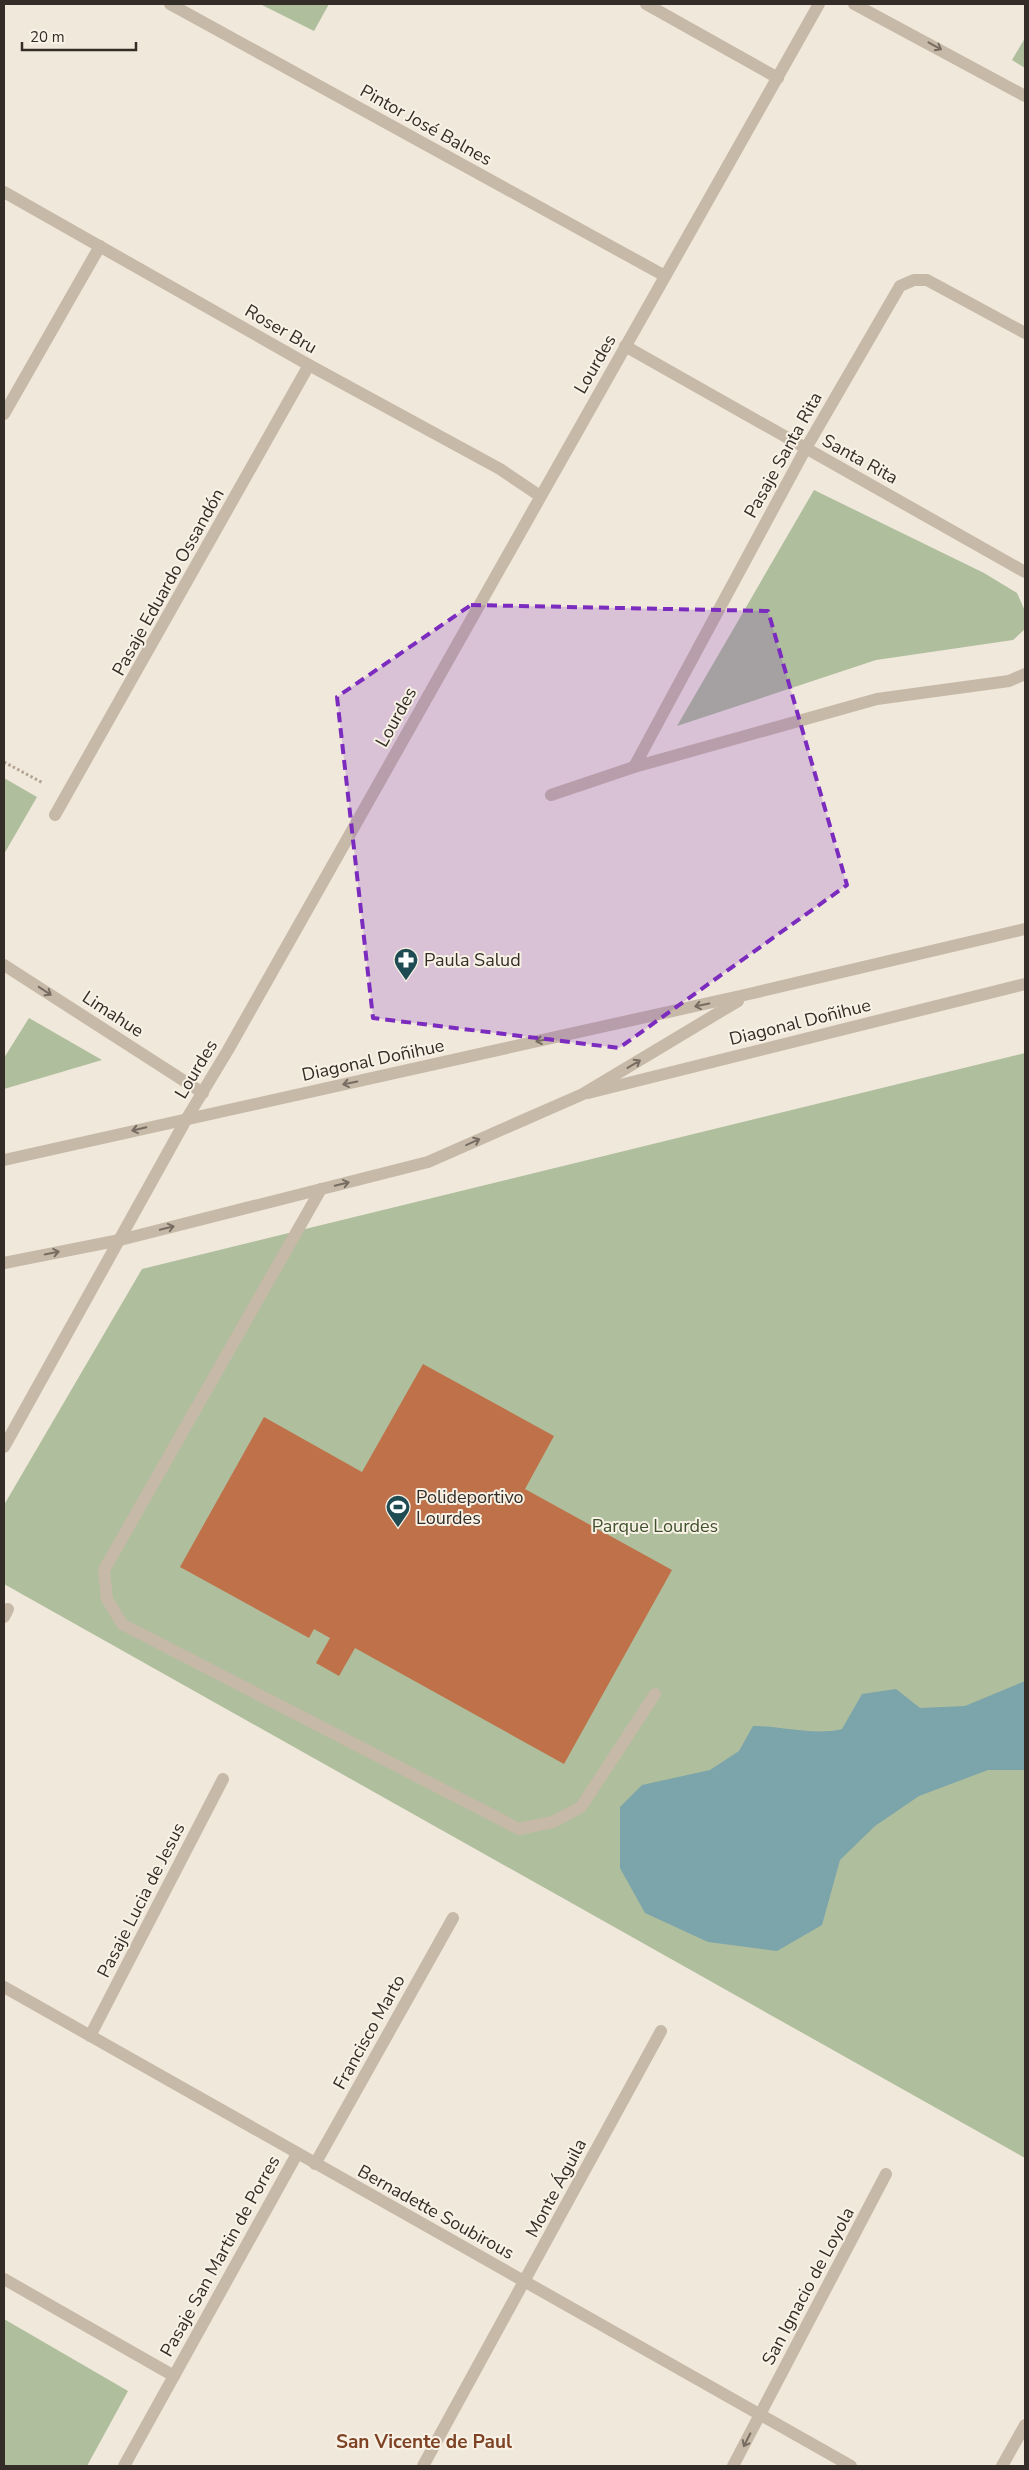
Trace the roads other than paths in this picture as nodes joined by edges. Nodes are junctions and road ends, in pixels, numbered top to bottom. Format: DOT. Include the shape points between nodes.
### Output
graph roads {
  1 [pos="170,4"];
  2 [pos="646,4"];
  3 [pos="819,4"];
  4 [pos="854,4"];
  5 [pos="778,78"];
  6 [pos="1025,96"];
  7 [pos="4,192"];
  8 [pos="100,246"];
  9 [pos="665,276"];
  10 [pos="1025,333"];
  11 [pos="625,346"];
  12 [pos="309,365"];
  13 [pos="4,414"];
  14 [pos="806,448"];
  15 [pos="540,496"];
  16 [pos="1025,572"];
  17 [pos="1025,674"];
  18 [pos="634,766"];
  19 [pos="551,795"];
  20 [pos="55,816"];
  21 [pos="1025,929"];
  22 [pos="4,965"];
  23 [pos="1025,984"];
  24 [pos="749,994"];
  25 [pos="203,1093"];
  26 [pos="583,1094"];
  27 [pos="187,1118"];
  28 [pos="4,1160"];
  29 [pos="321,1189"];
  30 [pos="120,1240"];
  31 [pos="4,1263"];
  32 [pos="4,1447"];
  33 [pos="655,1694"];
  34 [pos="223,1779"];
  35 [pos="453,1918"];
  36 [pos="4,1987"];
  37 [pos="661,2031"];
  38 [pos="90,2036"];
  39 [pos="297,2154"];
  40 [pos="315,2164"];
  41 [pos="886,2174"];
  42 [pos="4,2279"];
  43 [pos="525,2283"];
  44 [pos="174,2376"];
  45 [pos="761,2413"];
  46 [pos="1025,2425"];
  47 [pos="124,2466"];
  48 [pos="423,2466"];
  49 [pos="733,2466"];
  50 [pos="851,2466"];
  51 [pos="1002,2466"];
  1 -- 9 [label="street, Pintor José Balnes"];
  2 -- 5 [label="street"];
  3 -- 5 [label="street, Lourdes"];
  4 -- 6 [label="street, one-way"];
  5 -- 9 [label="street, Lourdes"];
  7 -- 8 [label="street, Roser Bru"];
  8 -- 12 [label="street, Roser Bru"];
  8 -- 13 [label="street"];
  9 -- 11 [label="street, Lourdes"];
  10 -- 14 [label="street, Pasaje Santa Rita" via="927,280 914,280 900,286"];
  11 -- 14 [label="street, Santa Rita"];
  11 -- 15 [label="street, Lourdes"];
  12 -- 15 [label="street, Roser Bru" via="500,469"];
  12 -- 20 [label="street, Pasaje Eduardo Ossandón"];
  14 -- 16 [label="street, Santa Rita"];
  14 -- 18 [label="street, Pasaje Santa Rita"];
  15 -- 25 [label="street, Lourdes"];
  17 -- 18 [label="street" via="1008,681 877,699"];
  18 -- 19 [label="street"];
  21 -- 24 [label="street, Diagonal Doñihue"];
  22 -- 25 [label="street, Limahue, one-way"];
  23 -- 26 [label="street, Diagonal Doñihue"];
  26 -- 24 [label="street, Diagonal Doñihue, one-way"];
  24 -- 27 [label="street, Diagonal Doñihue, one-way"];
  25 -- 27 [label="street, Lourdes"];
  29 -- 26 [label="street, Diagonal Doñihue, one-way" via="428,1162"];
  27 -- 28 [label="street, Diagonal Doñihue, one-way"];
  27 -- 30 [label="street, Lourdes"];
  30 -- 29 [label="street, Diagonal Doñihue, one-way"];
  29 -- 33 [label="street" via="104,1570 107,1599 122,1624 520,1829 553,1822 580,1807"];
  31 -- 30 [label="street, Diagonal Doñihue, one-way"];
  30 -- 32 [label="street, Lourdes"];
  34 -- 38 [label="street, Pasaje Lucia de Jesus"];
  35 -- 40 [label="street, Francisco Marto"];
  36 -- 38 [label="street, Bernadette Soubirous"];
  37 -- 43 [label="street, Monte Águila"];
  38 -- 39 [label="street, Bernadette Soubirous"];
  39 -- 40 [label="street, Bernadette Soubirous"];
  39 -- 44 [label="street, Pasaje San Martin de Porres"];
  40 -- 43 [label="street, Bernadette Soubirous"];
  41 -- 45 [label="street, San Ignacio de Loyola"];
  42 -- 44 [label="street, Pasaje San Martin de Porres"];
  43 -- 45 [label="street, Bernadette Soubirous"];
  43 -- 48 [label="street, Monte Águila"];
  44 -- 47 [label="street, Pasaje San Martin de Porres"];
  45 -- 49 [label="street, San Ignacio de Loyola, one-way"];
  45 -- 50 [label="street, Bernadette Soubirous"];
  46 -- 51 [label="street"];
}
